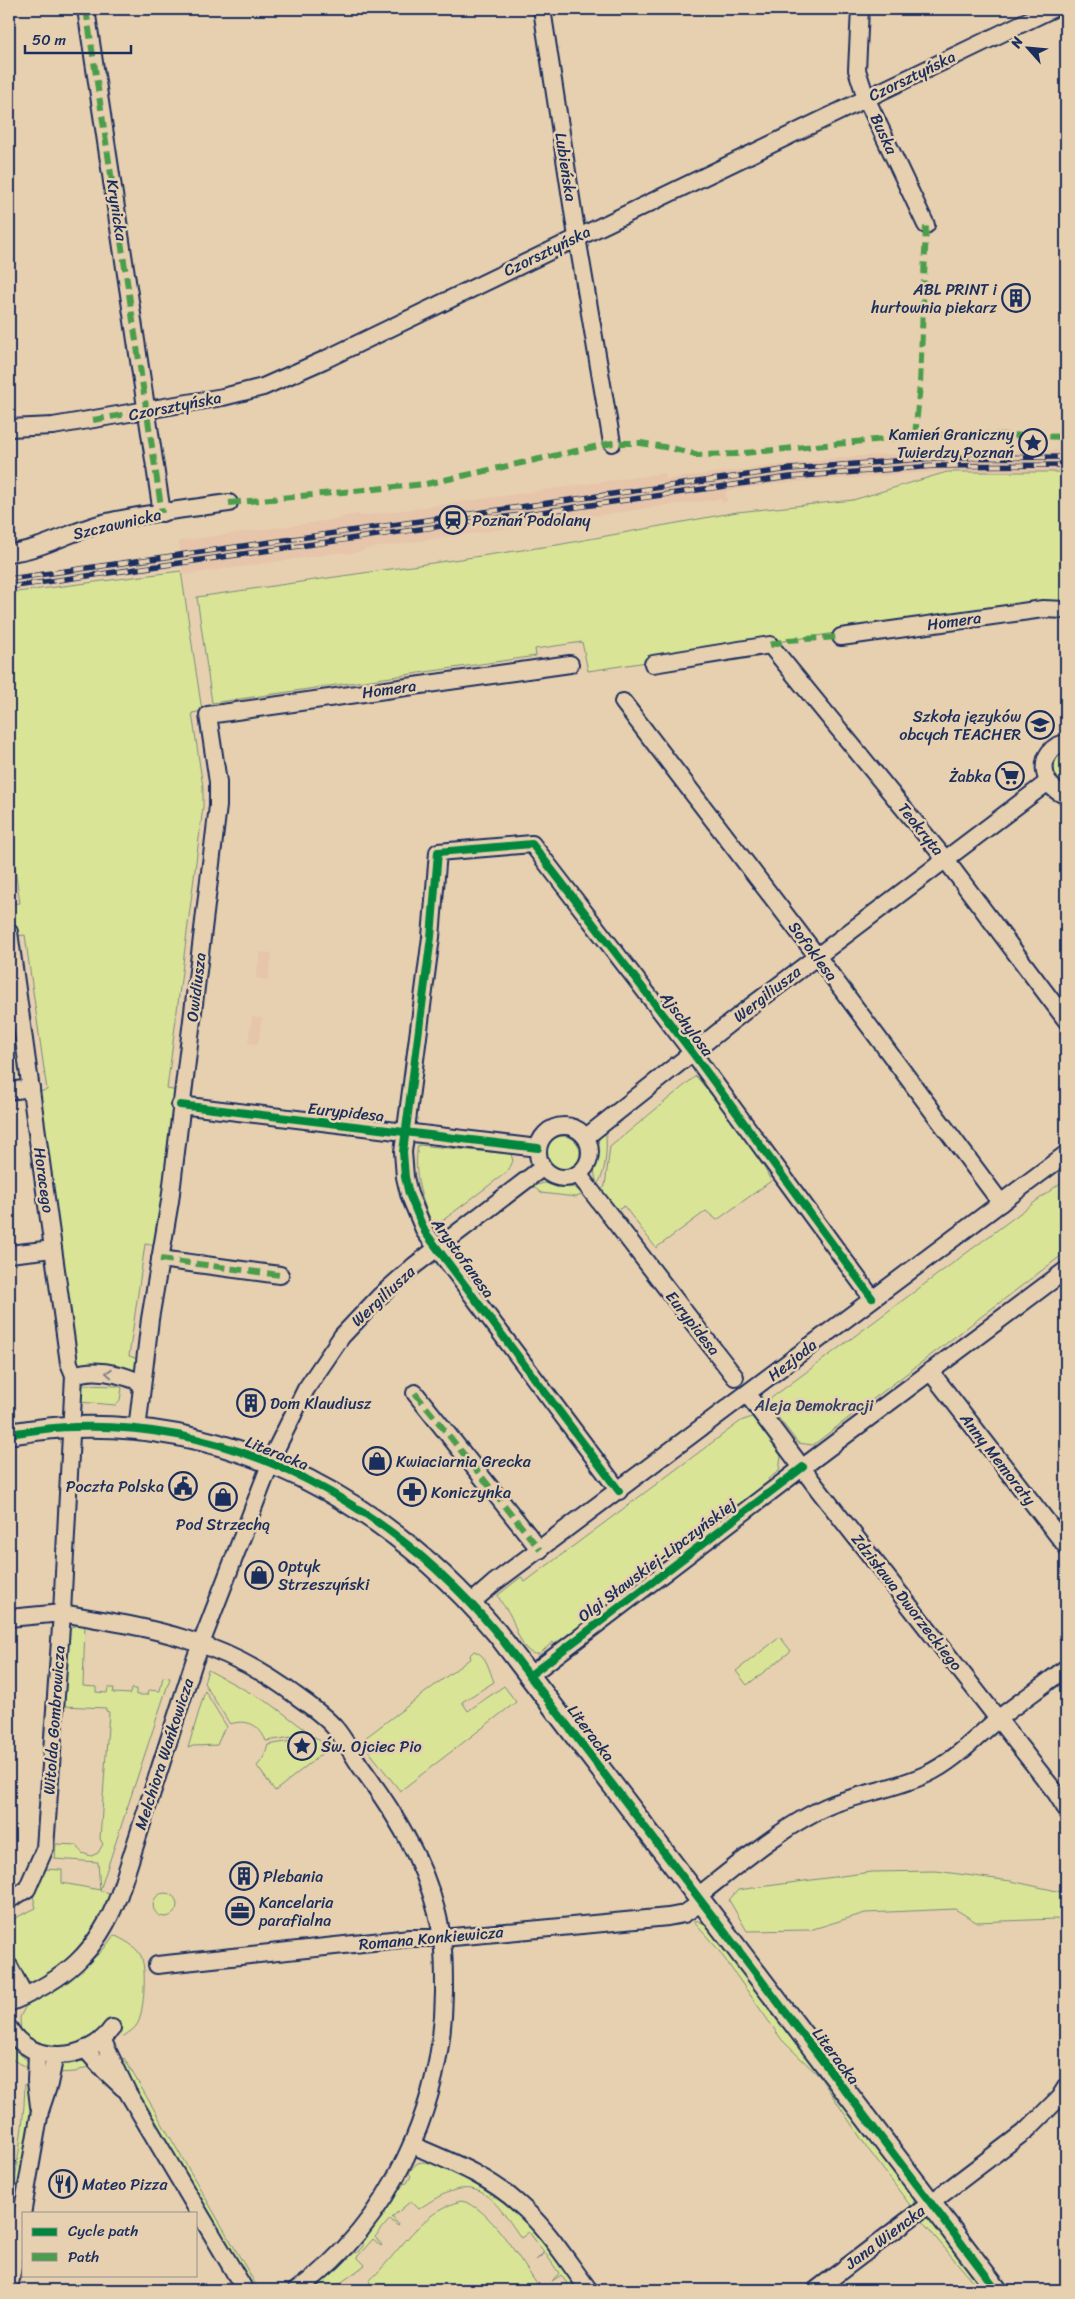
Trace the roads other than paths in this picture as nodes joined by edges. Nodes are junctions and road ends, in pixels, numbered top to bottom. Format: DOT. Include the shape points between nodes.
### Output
graph roads {
  1 [pos="86,9"];
  2 [pos="542,9"];
  3 [pos="860,9"];
  4 [pos="1050,9"];
  5 [pos="866,98"];
  6 [pos="926,225"];
  7 [pos="577,237"];
  8 [pos="148,411"];
  9 [pos="15,428"];
  10 [pos="612,443"];
  11 [pos="228,503"];
  12 [pos="162,513"];
  13 [pos="9,553"];
  14 [pos="1066,610"];
  15 [pos="841,637"];
  16 [pos="570,664"];
  17 [pos="653,664"];
  18 [pos="623,702"];
  19 [pos="208,715"];
  20 [pos="1066,743"];
  21 [pos="1048,782"];
  22 [pos="1066,795"];
  23 [pos="438,852"];
  24 [pos="945,859"];
  25 [pos="9,932"];
  26 [pos="817,956"];
  27 [pos="1066,1020"];
  28 [pos="692,1052"];
  29 [pos="31,1088"];
  30 [pos="9,1091"];
  31 [pos="180,1105"];
  32 [pos="405,1133"];
  33 [pos="586,1137"];
  34 [pos="538,1148"];
  35 [pos="1066,1154"];
  36 [pos="542,1168"];
  37 [pos="578,1174"];
  38 [pos="1001,1203"];
  39 [pos="438,1248"];
  40 [pos="54,1249"];
  41 [pos="9,1254"];
  42 [pos="160,1259"];
  43 [pos="280,1275"];
  44 [pos="1063,1278"];
  45 [pos="872,1298"];
  46 [pos="930,1371"];
  47 [pos="74,1376"];
  48 [pos="735,1377"];
  49 [pos="142,1383"];
  50 [pos="415,1393"];
  51 [pos="747,1394"];
  52 [pos="71,1427"];
  53 [pos="137,1430"];
  54 [pos="9,1434"];
  55 [pos="271,1464"];
  56 [pos="802,1467"];
  57 [pos="619,1490"];
  58 [pos="1066,1546"];
  59 [pos="540,1550"];
  60 [pos="470,1603"];
  61 [pos="62,1613"];
  62 [pos="9,1618"];
  63 [pos="201,1643"];
  64 [pos="1066,1668"];
  65 [pos="529,1676"];
  66 [pos="999,1719"];
  67 [pos="1066,1809"];
  68 [pos="700,1899"];
  69 [pos="9,1900"];
  70 [pos="442,1938"];
  71 [pos="157,1965"];
  72 [pos="9,1966"];
  73 [pos="25,1996"];
  74 [pos="9,2003"];
  75 [pos="9,2028"];
  76 [pos="85,2049"];
  77 [pos="36,2052"];
  78 [pos="55,2056"];
  79 [pos="1066,2087"];
  80 [pos="128,2093"];
  81 [pos="40,2111"];
  82 [pos="412,2144"];
  83 [pos="931,2203"];
  84 [pos="23,2212"];
  85 [pos="22,2215"];
  86 [pos="9,2290"];
  87 [pos="244,2290"];
  88 [pos="297,2290"];
  89 [pos="589,2290"];
  90 [pos="816,2290"];
  91 [pos="997,2290"];
  1 -- 8 [label="street, Krynicka" via="118,180"];
  2 -- 7 [label="street, Lubieńska"];
  3 -- 5 [label="street, Buska" via="857,70"];
  4 -- 5 [label="street, Czorsztyńska"];
  5 -- 6 [label="street, Buska"];
  5 -- 7 [label="street, Czorsztyńska"];
  7 -- 8 [label="street, Czorsztyńska" via="263,387"];
  7 -- 10 [label="street, Lubieńska"];
  8 -- 9 [label="street, Czorsztyńska" via="54,426"];
  8 -- 12 [label="street, Krynicka"];
  11 -- 12 [label="street, Szczawnicka"];
  12 -- 13 [label="street, Szczawnicka" via="104,523 26,552"];
  14 -- 15 [label="street, Homera" via="1043,609"];
  16 -- 19 [label="street, Homera"];
  17 -- 24 [label="street, Teokryta" via="770,644"];
  18 -- 26 [label="street, Sofoklesa"];
  19 -- 31 [label="street, Owidiusza" via="218,782 218,806"];
  20 -- 21 [label="street" via="1058,746 1047,758 1044,767"];
  21 -- 22 [label="street" via="1053,789"];
  21 -- 24 [label="street, Wergiliusza"];
  23 -- 28 [label="street, Ajschylosa" via="532,844"];
  23 -- 32 [label="street, Arystofanesa" via="431,937"];
  24 -- 26 [label="street, Wergiliusza"];
  24 -- 27 [label="street, Teokryta"];
  25 -- 29 [label="street, Horacego"];
  26 -- 28 [label="street, Wergiliusza"];
  26 -- 38 [label="street, Sofoklesa"];
  28 -- 33 [label="street, Wergiliusza"];
  28 -- 45 [label="street, Ajschylosa"];
  29 -- 30 [label="street"];
  29 -- 40 [label="street, Horacego"];
  31 -- 32 [label="street, Eurypidesa"];
  31 -- 42 [label="street, Owidiusza"];
  32 -- 34 [label="street, Eurypidesa"];
  32 -- 39 [label="street, Arystofanesa" via="405,1177 409,1194 425,1232"];
  33 -- 34 [label="street" via="568,1126 558,1127 548,1131"];
  33 -- 37 [label="street" via="590,1157"];
  34 -- 36 [label="street"];
  35 -- 38 [label="street, Hezjoda"];
  36 -- 37 [label="street" via="558,1178"];
  36 -- 39 [label="street, Wergiliusza"];
  37 -- 48 [label="street, Eurypidesa"];
  38 -- 45 [label="street, Hezjoda"];
  39 -- 55 [label="street, Wergiliusza" via="386,1290 342,1336 302,1396"];
  39 -- 57 [label="street, Arystofanesa"];
  40 -- 41 [label="street"];
  40 -- 47 [label="street, Horacego" via="69,1363"];
  42 -- 43 [label="street"];
  42 -- 49 [label="street, Owidiusza"];
  44 -- 46 [label="street, Olgi Sławskiej-Lipczyńskiej"];
  45 -- 51 [label="street, Hezjoda"];
  46 -- 56 [label="street, Olgi Sławskiej-Lipczyńskiej"];
  46 -- 58 [label="street, Anny Memoraty"];
  49 -- 47 [label="street, one-way" via="122,1374 85,1371"];
  47 -- 52 [label="street, Horacego"];
  49 -- 53 [label="street, Owidiusza"];
  50 -- 59 [label="street"];
  51 -- 56 [label="street, Zdzisława Dworzeckiego"];
  51 -- 57 [label="street, Hezjoda"];
  52 -- 53 [label="street, Literacka"];
  52 -- 54 [label="street, Literacka"];
  52 -- 61 [label="street, Witolda Gombrowicza"];
  53 -- 55 [label="street, Literacka" via="206,1442"];
  55 -- 60 [label="street, Literacka" via="331,1492 380,1523 428,1562"];
  55 -- 63 [label="street, Melchiora Wańkowicza"];
  56 -- 65 [label="street, Olgi Sławskiej-Lipczyńskiej"];
  56 -- 66 [label="street, Zdzisława Dworzeckiego"];
  57 -- 59 [label="street, Hezjoda"];
  59 -- 60 [label="street, Hezjoda"];
  60 -- 65 [label="street, Literacka"];
  61 -- 62 [label="street"];
  61 -- 63 [label="street" via="133,1625"];
  61 -- 69 [label="street, Witolda Gombrowicza" via="45,1848 29,1884"];
  63 -- 70 [label="street" via="239,1659 282,1685 337,1729 346,1747 399,1821 416,1853"];
  63 -- 73 [label="street, Melchiora Wańkowicza" via="109,1920 82,1960 68,1972"];
  64 -- 66 [label="street, Romana Konkiewicza"];
  65 -- 68 [label="street, Literacka"];
  66 -- 67 [label="street, Zdzisława Dworzeckiego"];
  66 -- 68 [label="street, Romana Konkiewicza" via="952,1759 928,1774 834,1804 796,1824"];
  68 -- 70 [label="street, Romana Konkiewicza" via="684,1914 668,1917"];
  68 -- 83 [label="street, Literacka"];
  70 -- 71 [label="street, Romana Konkiewicza" via="410,1938"];
  70 -- 82 [label="street" via="443,2026 439,2054 431,2090"];
  72 -- 73 [label="street"];
  73 -- 74 [label="street, Melchiora Wańkowicza"];
  75 -- 77 [label="street" via="21,2044"];
  76 -- 78 [label="street"];
  76 -- 80 [label="street"];
  76 -- 80 [label="street" via="107,2033"];
  77 -- 78 [label="street"];
  77 -- 81 [label="street"];
  78 -- 81 [label="street"];
  79 -- 83 [label="street" via="1028,2129"];
  80 -- 87 [label="street"];
  81 -- 84 [label="street"];
  82 -- 88 [label="street" via="397,2174 355,2236"];
  82 -- 89 [label="street" via="496,2186 518,2202 537,2221"];
  83 -- 90 [label="street, Jana Wiencka"];
  83 -- 91 [label="street, Literacka"];
  85 -- 86 [label="street"];
}
